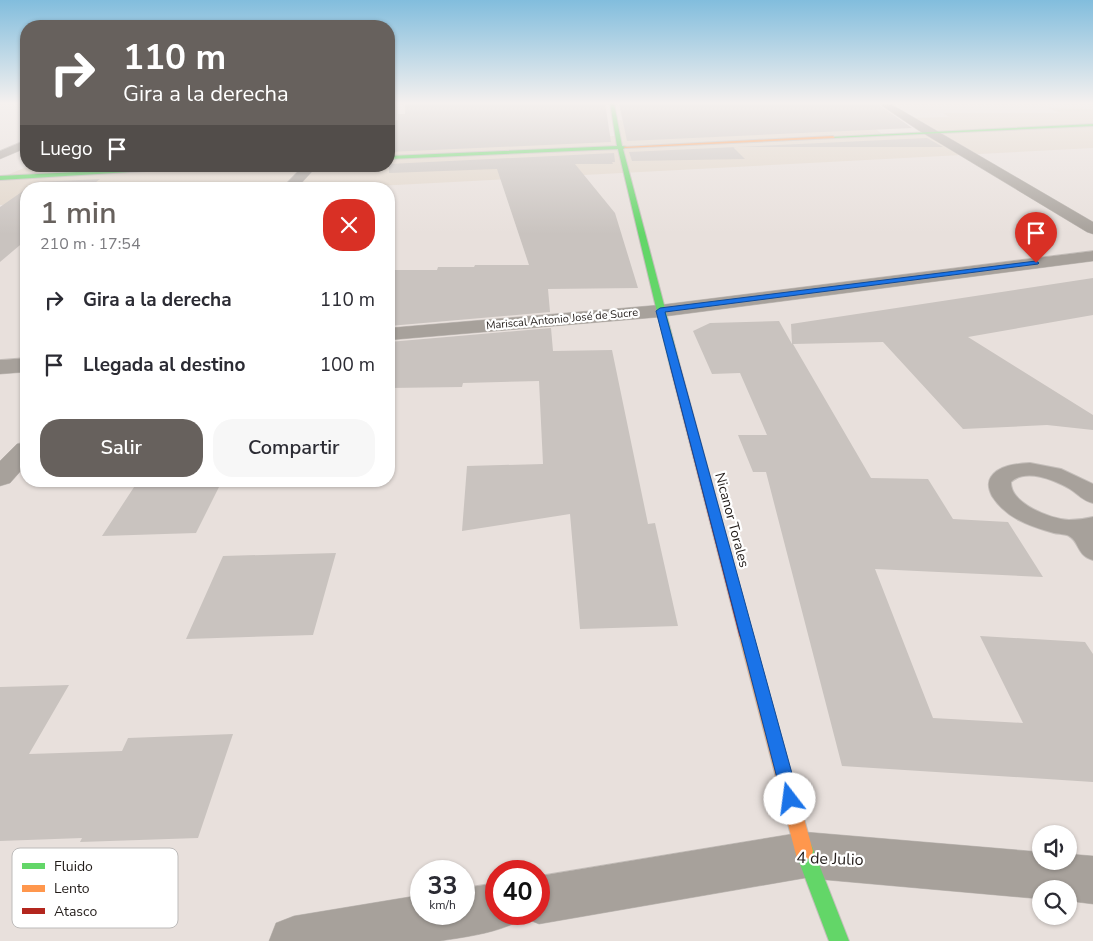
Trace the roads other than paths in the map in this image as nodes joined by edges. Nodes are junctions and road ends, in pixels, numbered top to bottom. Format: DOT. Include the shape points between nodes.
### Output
graph roads {
  1 [pos="20,147"];
  2 [pos="641,147"];
  3 [pos="954,147"];
  4 [pos="620,148"];
  5 [pos="0,156"];
  6 [pos="395,158"];
  7 [pos="112,172"];
  8 [pos="304,172"];
  9 [pos="0,178"];
  10 [pos="295,182"];
  11 [pos="1093,229"];
  12 [pos="1093,256"];
  13 [pos="660,311"];
  14 [pos="395,333"];
  15 [pos="20,365"];
  16 [pos="0,367"];
  17 [pos="20,456"];
  18 [pos="0,477"];
  19 [pos="1093,496"];
  20 [pos="1085,526"];
  21 [pos="1093,551"];
  22 [pos="805,855"];
  23 [pos="1093,880"];
  24 [pos="550,898"];
  25 [pos="410,922"];
  26 [pos="294,941"];
  27 [pos="839,941"];
  1 -- 5 [label="street"];
  2 -- 4 [label="main road"];
  3 -- 11 [label="street"];
  4 -- 6 [label="main road"];
  4 -- 13 [label="main road, Nicanor Torales"];
  7 -- 9 [label="main road"];
  8 -- 10 [label="street"];
  12 -- 13 [label="street, Mariscal Antonio José de Sucre"];
  13 -- 14 [label="street, Mariscal Antonio José de Sucre"];
  13 -- 22 [label="main road, Nicanor Torales"];
  15 -- 16 [label="street"];
  17 -- 18 [label="street"];
  19 -- 20 [label="lane" via="1068,480 1047,472 1010,472 1000,480 1000,491 1011,505 1029,516 1053,525"];
  20 -- 21 [label="lane"];
  22 -- 23 [label="street, 4 de Julio"];
  22 -- 24 [label="street, 4 de Julio"];
  22 -- 27 [label="main road, Nicanor Torales"];
  25 -- 26 [label="street"];
}
